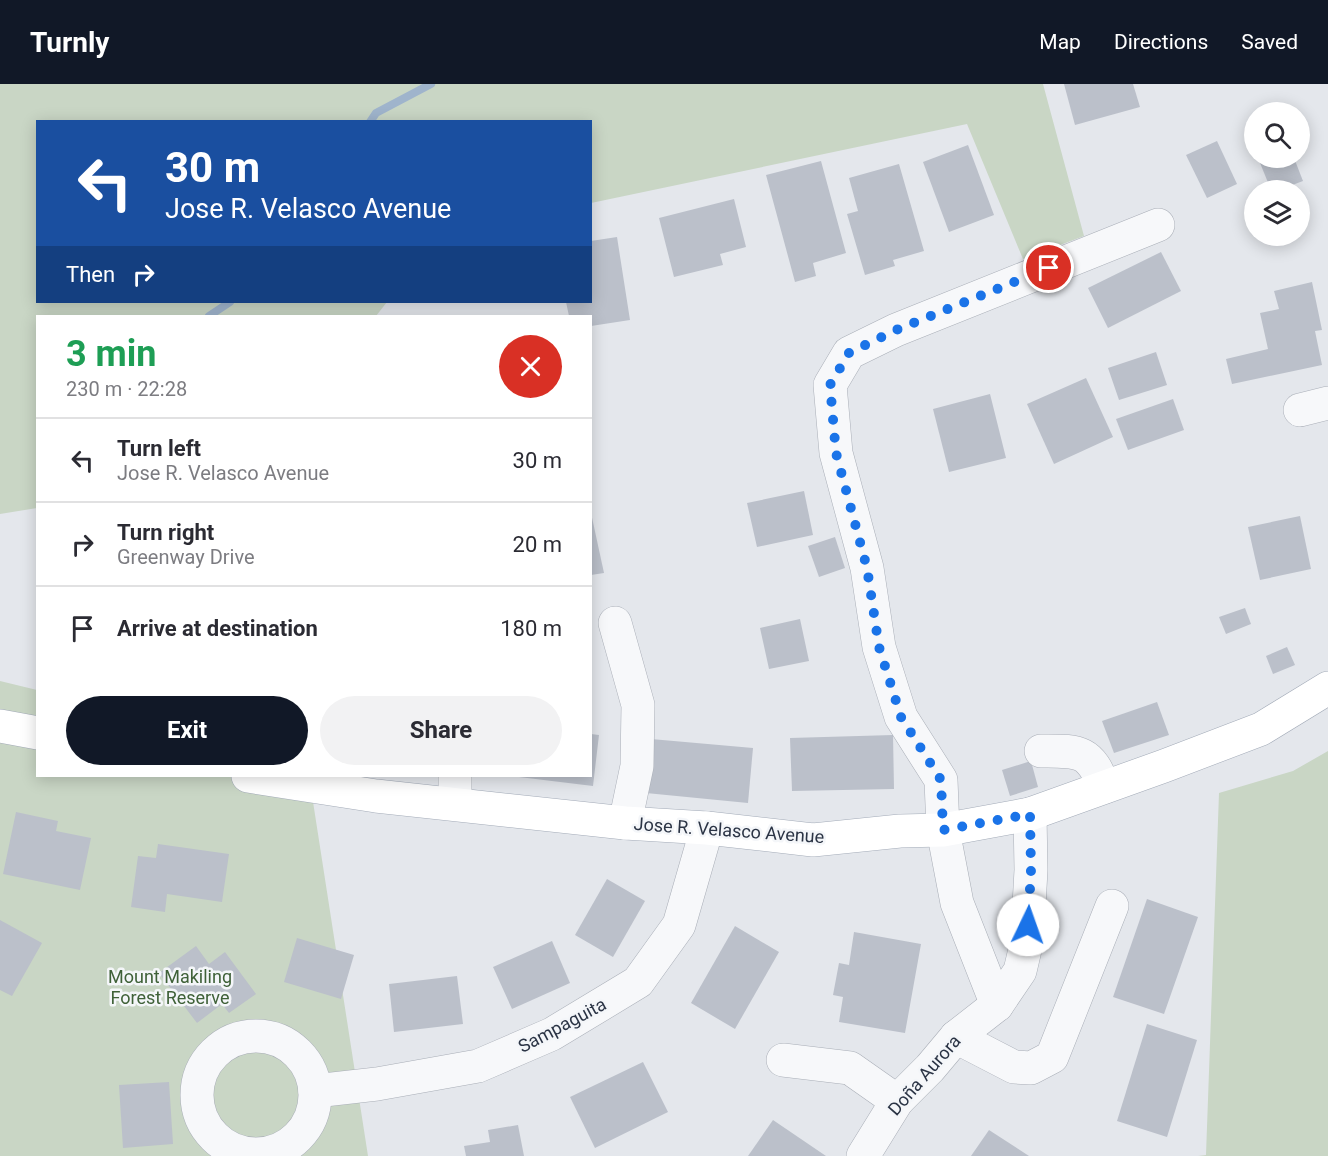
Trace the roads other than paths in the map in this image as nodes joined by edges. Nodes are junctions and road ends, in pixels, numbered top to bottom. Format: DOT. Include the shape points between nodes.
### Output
graph roads {
  1 [pos="1158,225"];
  2 [pos="615,622"];
  3 [pos="1328,688"];
  4 [pos="1041,751"];
  5 [pos="254,777"];
  6 [pos="1104,787"];
  7 [pos="455,790"];
  8 [pos="1030,814"];
  9 [pos="625,823"];
  10 [pos="707,828"];
  11 [pos="943,830"];
  12 [pos="1112,906"];
  13 [pos="997,1005"];
  14 [pos="956,1037"];
  15 [pos="783,1060"];
  16 [pos="315,1091"];
  17 [pos="897,1101"];
  18 [pos="863,1156"];
  1 -- 11 [label="street" via="896,330 849,353 830,385 836,453 867,568 879,647 901,717 941,780"];
  2 -- 9 [label="street" via="638,705 637,766"];
  3 -- 6 [label="main road, Jose R. Velasco Avenue" via="1260,729"];
  4 -- 6 [label="street" via="1085,755 1097,768"];
  5 -- 7 [label="main road, Jose R. Velasco Avenue" via="376,796"];
  6 -- 8 [label="main road, Jose R. Velasco Avenue"];
  7 -- 9 [label="main road, Jose R. Velasco Avenue"];
  8 -- 11 [label="main road, Jose R. Velasco Avenue"];
  8 -- 13 [label="street, Doña Aurora" via="1027,941 1020,971"];
  9 -- 10 [label="main road, Jose R. Velasco Avenue"];
  10 -- 11 [label="main road, Jose R. Velasco Avenue" via="813,840"];
  10 -- 16 [label="street, Sampaguita" via="680,925 638,982 552,1034 478,1066"];
  11 -- 13 [label="street" via="957,903"];
  12 -- 14 [label="street" via="1052,1057 1031,1068 1014,1067"];
  13 -- 14 [label="street, Doña Aurora"];
  14 -- 17 [label="street, Doña Aurora"];
  15 -- 17 [label="street" via="850,1068"];
  17 -- 18 [label="street, Doña Aurora"];
}
